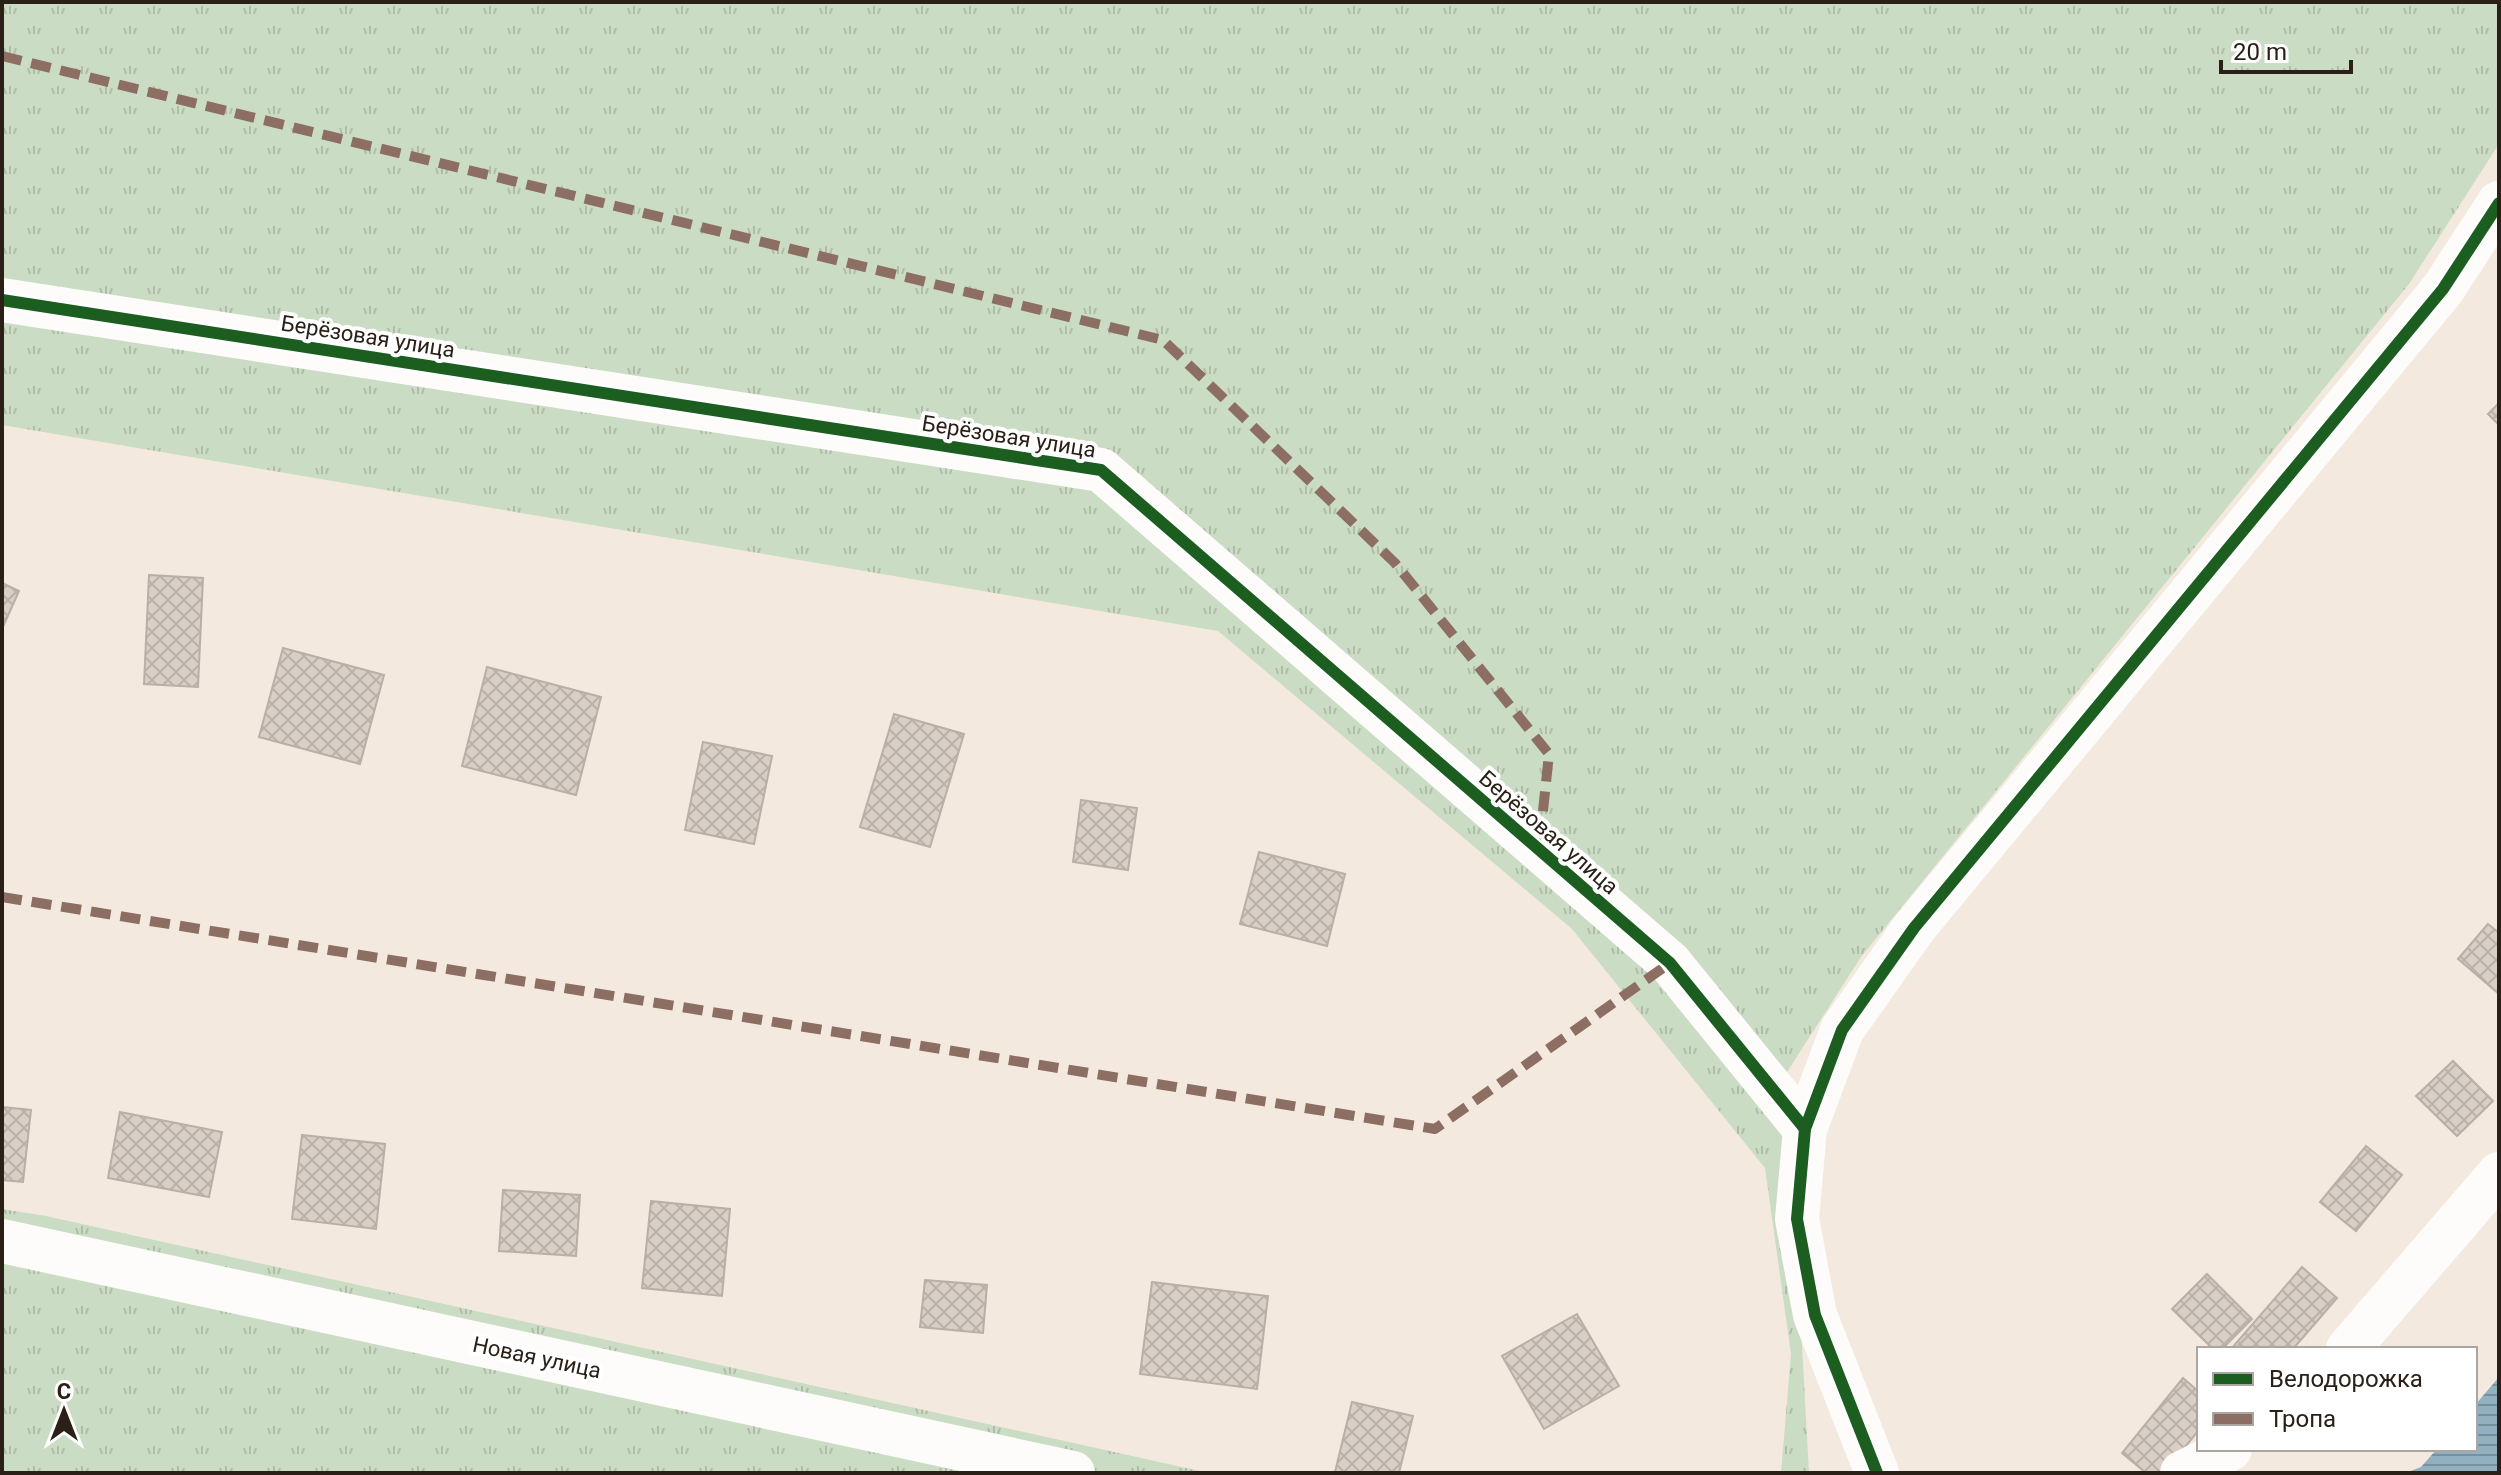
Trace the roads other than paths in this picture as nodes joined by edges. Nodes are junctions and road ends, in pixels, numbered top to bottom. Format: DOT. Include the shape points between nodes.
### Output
graph roads {
  1 [pos="2499,203"];
  2 [pos="2,300"];
  3 [pos="1805,1129"];
  4 [pos="2499,1174"];
  5 [pos="2,1241"];
  6 [pos="2350,1347"];
  7 [pos="2226,1451"];
  8 [pos="1073,1473"];
  9 [pos="1877,1473"];
  10 [pos="2182,1473"];
  1 -- 3 [label="street" via="2443,289 1914,928 1842,1030"];
  2 -- 3 [label="street, Берёзовая улица" via="1101,470 1670,963"];
  3 -- 9 [label="street" via="1797,1219 1815,1315"];
  4 -- 6 [label="street"];
  5 -- 8 [label="street, Новая улица"];
  7 -- 10 [label="street"];
}
